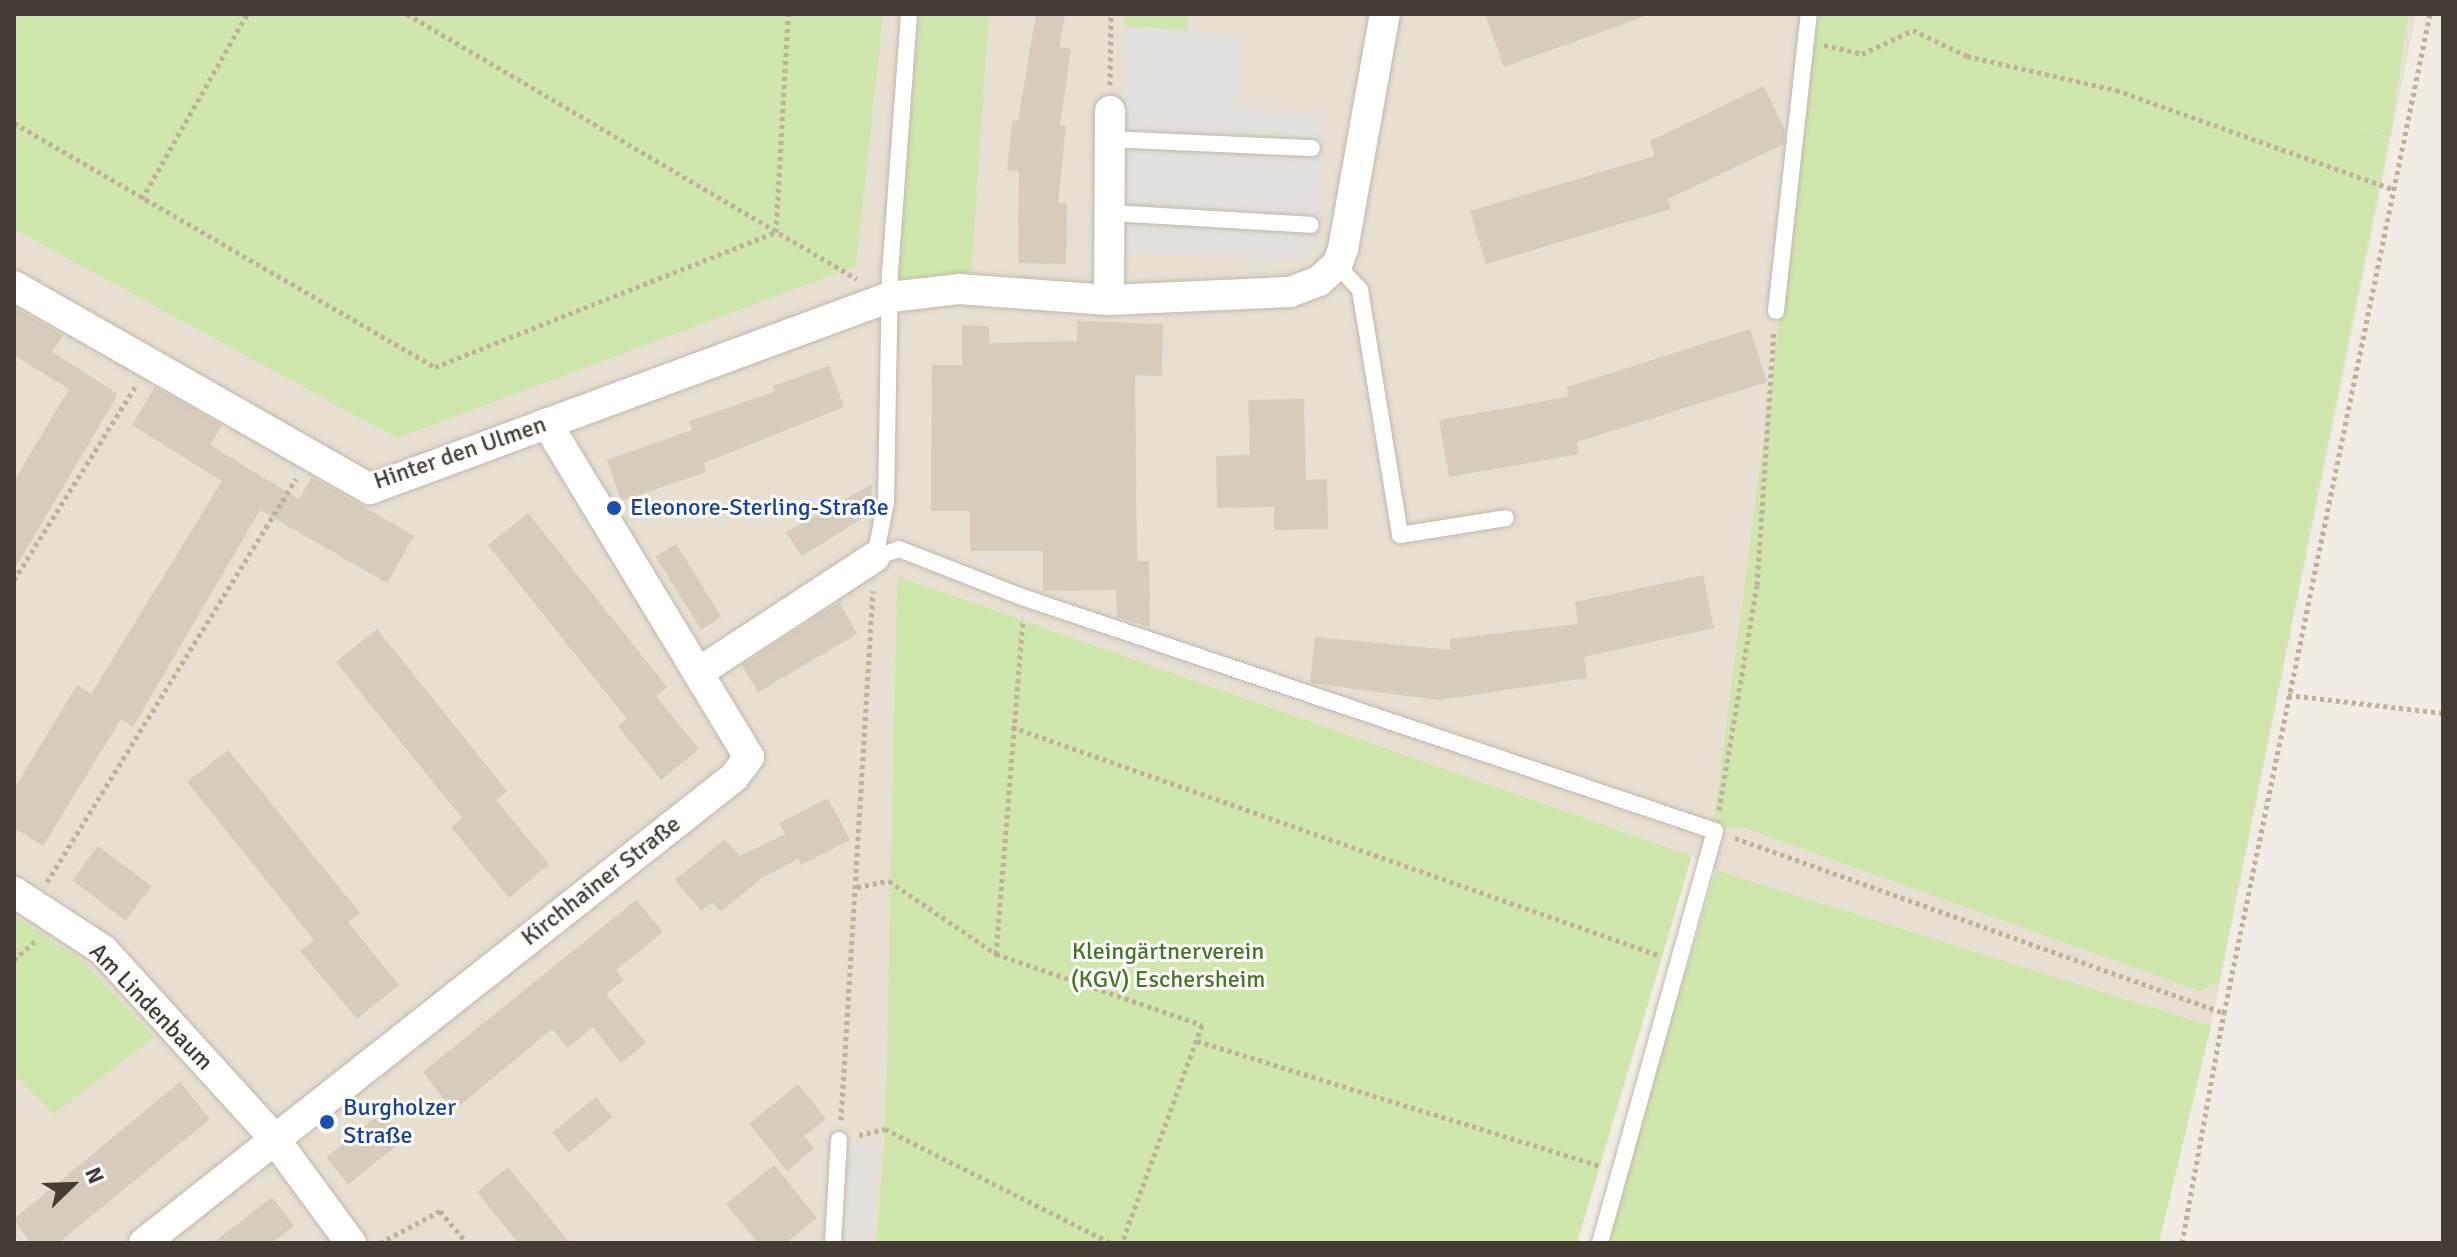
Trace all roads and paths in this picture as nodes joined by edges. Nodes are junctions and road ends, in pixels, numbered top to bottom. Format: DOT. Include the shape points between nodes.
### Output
graph roads {
  1 [pos="247,14"];
  2 [pos="407,14"];
  3 [pos="788,14"];
  4 [pos="909,14"];
  5 [pos="1111,14"];
  6 [pos="1385,14"];
  7 [pos="1809,14"];
  8 [pos="2430,14"];
  9 [pos="1807,41"];
  10 [pos="14,123"];
  11 [pos="1110,125"];
  12 [pos="1312,148"];
  13 [pos="2393,189"];
  14 [pos="142,199"];
  15 [pos="1111,213"];
  16 [pos="1311,225"];
  17 [pos="776,232"];
  18 [pos="1337,265"];
  19 [pos="14,286"];
  20 [pos="890,297"];
  21 [pos="1109,300"];
  22 [pos="1776,311"];
  23 [pos="149,366"];
  24 [pos="547,423"];
  25 [pos="309,458"];
  26 [pos="1506,518"];
  27 [pos="875,557"];
  28 [pos="14,580"];
  29 [pos="1025,598"];
  30 [pos="699,672"];
  31 [pos="2288,695"];
  32 [pos="2443,713"];
  33 [pos="1012,727"];
  34 [pos="1715,831"];
  35 [pos="857,887"];
  36 [pos="23,899"];
  37 [pos="996,954"];
  38 [pos="1682,963"];
  39 [pos="2224,1013"];
  40 [pos="1197,1041"];
  41 [pos="273,1137"];
  42 [pos="839,1140"];
  43 [pos="1621,1173"];
  44 [pos="144,1243"];
  45 [pos="351,1243"];
  46 [pos="379,1243"];
  47 [pos="467,1243"];
  48 [pos="833,1243"];
  49 [pos="1111,1243"];
  50 [pos="1122,1243"];
  51 [pos="1600,1243"];
  52 [pos="2182,1243"];
  1 -- 14 [label="path"];
  2 -- 17 [label="path"];
  3 -- 17 [label="path"];
  4 -- 20 [label="lane"];
  5 -- 11 [label="path"];
  6 -- 18 [label="street"];
  7 -- 9 [label="lane"];
  8 -- 13 [label="path"];
  9 -- 13 [label="path" via="1862,54 1913,30 1967,56 2116,90"];
  9 -- 22 [label="lane"];
  10 -- 14 [label="path"];
  11 -- 12 [label="lane"];
  11 -- 15 [label="street"];
  13 -- 31 [label="path"];
  14 -- 17 [label="path" via="435,367"];
  15 -- 16 [label="lane"];
  15 -- 21 [label="street"];
  17 -- 20 [label="path"];
  18 -- 21 [label="street" via="1319,281 1290,292"];
  18 -- 26 [label="lane" via="1360,290 1400,535"];
  19 -- 23 [label="street, Hinter den Ulmen"];
  20 -- 21 [label="street" via="959,289"];
  20 -- 24 [label="street, Hinter den Ulmen"];
  20 -- 27 [label="lane" via="886,502"];
  22 -- 34 [label="path" via="1757,585"];
  23 -- 25 [label="street, Hinter den Ulmen"];
  23 -- 28 [label="path"];
  24 -- 25 [label="street, Hinter den Ulmen" via="370,489"];
  24 -- 30 [label="street, Kirchhainer Straße"];
  25 -- 36 [label="path"];
  27 -- 29 [label="lane" via="899,549"];
  27 -- 30 [label="street"];
  27 -- 35 [label="path"];
  29 -- 33 [label="path"];
  29 -- 34 [label="lane"];
  30 -- 41 [label="street, Kirchhainer Straße" via="749,757 734,777"];
  31 -- 32 [label="path"];
  31 -- 39 [label="path"];
  33 -- 37 [label="path"];
  33 -- 38 [label="path"];
  34 -- 38 [label="lane"];
  34 -- 39 [label="path"];
  35 -- 37 [label="path" via="889,881"];
  35 -- 42 [label="path"];
  36 -- 41 [label="street, Am Lindenbaum" via="103,950"];
  37 -- 40 [label="path" via="1202,1025"];
  38 -- 43 [label="lane"];
  39 -- 52 [label="path"];
  40 -- 43 [label="path"];
  40 -- 50 [label="path"];
  41 -- 44 [label="street, Kirchhainer Straße"];
  41 -- 45 [label="street"];
  42 -- 48 [label="lane"];
  42 -- 49 [label="path" via="885,1129"];
  43 -- 51 [label="lane"];
  46 -- 47 [label="path" via="440,1211"];
}
